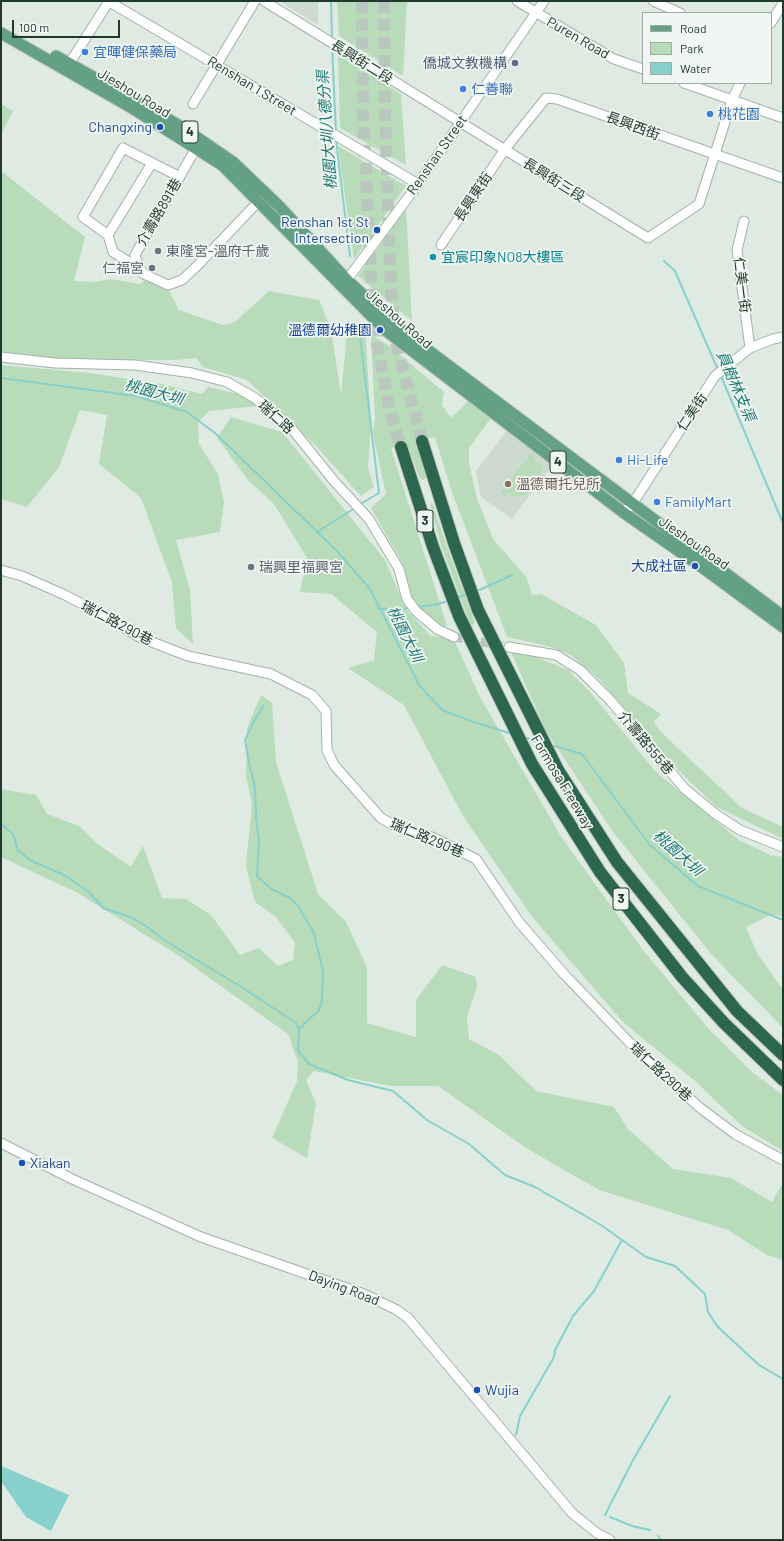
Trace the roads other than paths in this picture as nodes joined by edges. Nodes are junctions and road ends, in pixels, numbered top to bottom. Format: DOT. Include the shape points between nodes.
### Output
graph roads {
  1 [pos="109,1"];
  2 [pos="255,1"];
  3 [pos="264,1"];
  4 [pos="516,1"];
  5 [pos="544,1"];
  6 [pos="653,1"];
  7 [pos="783,3"];
  8 [pos="678,12"];
  9 [pos="535,13"];
  10 [pos="772,21"];
  11 [pos="1,25"];
  12 [pos="1,33"];
  13 [pos="216,65"];
  14 [pos="68,67"];
  15 [pos="642,69"];
  16 [pos="687,84"];
  17 [pos="740,84"];
  18 [pos="732,100"];
  19 [pos="193,104"];
  20 [pos="783,118"];
  21 [pos="460,123"];
  22 [pos="196,148"];
  23 [pos="505,149"];
  24 [pos="715,155"];
  25 [pos="152,163"];
  26 [pos="180,177"];
  27 [pos="783,178"];
  28 [pos="418,184"];
  29 [pos="259,201"];
  30 [pos="744,221"];
  31 [pos="108,235"];
  32 [pos="441,245"];
  33 [pos="139,268"];
  34 [pos="344,283"];
  35 [pos="783,338"];
  36 [pos="750,348"];
  37 [pos="1,357"];
  38 [pos="422,441"];
  39 [pos="401,447"];
  40 [pos="436,488"];
  41 [pos="416,492"];
  42 [pos="633,503"];
  43 [pos="624,513"];
  44 [pos="1,570"];
  45 [pos="783,616"];
  46 [pos="783,627"];
  47 [pos="454,637"];
  48 [pos="508,647"];
  49 [pos="783,847"];
  50 [pos="783,1055"];
  51 [pos="783,1080"];
  52 [pos="1,1144"];
  53 [pos="783,1160"];
  54 [pos="610,1540"];
  1 -- 13 [label="street, Renshan 1 Street"];
  1 -- 14 [label="street"];
  2 -- 13 [label="street"];
  3 -- 21 [label="street, 長興街二段"];
  4 -- 9 [label="street, Puren Road"];
  5 -- 9 [label="street, Renshan Street"];
  6 -- 8 [label="street"];
  7 -- 10 [label="street"];
  9 -- 15 [label="street, Puren Road" via="614,59"];
  9 -- 21 [label="street, Renshan Street"];
  11 -- 14 [label="main road, Jieshou Road / 4"];
  12 -- 14 [label="main road, Jieshou Road / 4"];
  13 -- 19 [label="street"];
  13 -- 28 [label="street, Renshan 1 Street"];
  14 -- 22 [label="main road, Jieshou Road / 4"];
  14 -- 34 [label="main road, Jieshou Road / 4" via="182,127 233,162 280,206"];
  16 -- 18 [label="street"];
  17 -- 18 [label="street"];
  18 -- 20 [label="street"];
  18 -- 24 [label="street"];
  21 -- 23 [label="street, 長興街三段"];
  21 -- 28 [label="street, Renshan Street"];
  22 -- 26 [label="street, 介壽路891巷"];
  22 -- 29 [label="main road, Jieshou Road / 4" via="222,165"];
  23 -- 24 [label="street, 長興西街" via="546,98 557,99"];
  23 -- 24 [label="street, 長興街三段" via="648,238 699,204"];
  23 -- 32 [label="street, 長興東街"];
  24 -- 27 [label="street, 長興西街"];
  25 -- 26 [label="street"];
  25 -- 31 [label="street"];
  25 -- 31 [label="street" via="123,148 83,218"];
  26 -- 33 [label="street, 介壽路891巷" via="135,255"];
  28 -- 34 [label="street, Renshan Street"];
  29 -- 33 [label="street, 介壽路891巷" via="182,280 168,285 144,274"];
  29 -- 34 [label="main road, Jieshou Road / 4"];
  30 -- 36 [label="street, 仁美一街" via="737,250"];
  31 -- 33 [label="street" via="113,252"];
  34 -- 42 [label="main road, Jieshou Road / 4" via="511,414"];
  34 -- 43 [label="main road, Jieshou Road / 4" via="385,330"];
  35 -- 36 [label="street, 仁美街"];
  36 -- 42 [label="street, 仁美街" via="719,373"];
  37 -- 47 [label="street, 瑞仁路" via="55,363 135,365 192,373 227,382 255,398 293,430 334,482 369,519 399,569 407,599 416,610 437,629"];
  38 -- 40 [label="highway, Formosa Freeway / 3"];
  39 -- 41 [label="highway, Formosa Freeway / 3"];
  40 -- 41 [label="highway"];
  40 -- 50 [label="highway, Formosa Freeway / 3" via="472,593 522,702 558,770 621,868 737,1011"];
  41 -- 51 [label="highway, Formosa Freeway / 3" via="452,599 532,764 600,872 682,977 724,1023"];
  42 -- 43 [label="street, 仁美街"];
  42 -- 45 [label="main road, Jieshou Road / 4"];
  43 -- 46 [label="main road, Jieshou Road / 4"];
  44 -- 53 [label="street, 瑞仁路290巷" via="22,576 65,595 109,618 139,638 188,656 271,674 312,695 326,711 327,750 334,765 381,818 395,826 432,837 476,859 519,922 564,974 631,1044 699,1107 735,1134"];
  48 -- 49 [label="street, 介壽路555巷" via="556,655 580,670 610,700 685,789 740,830"];
  52 -- 54 [label="street, Daying Road" via="201,1237 364,1294 397,1310 408,1318 572,1513 597,1534"];
}
